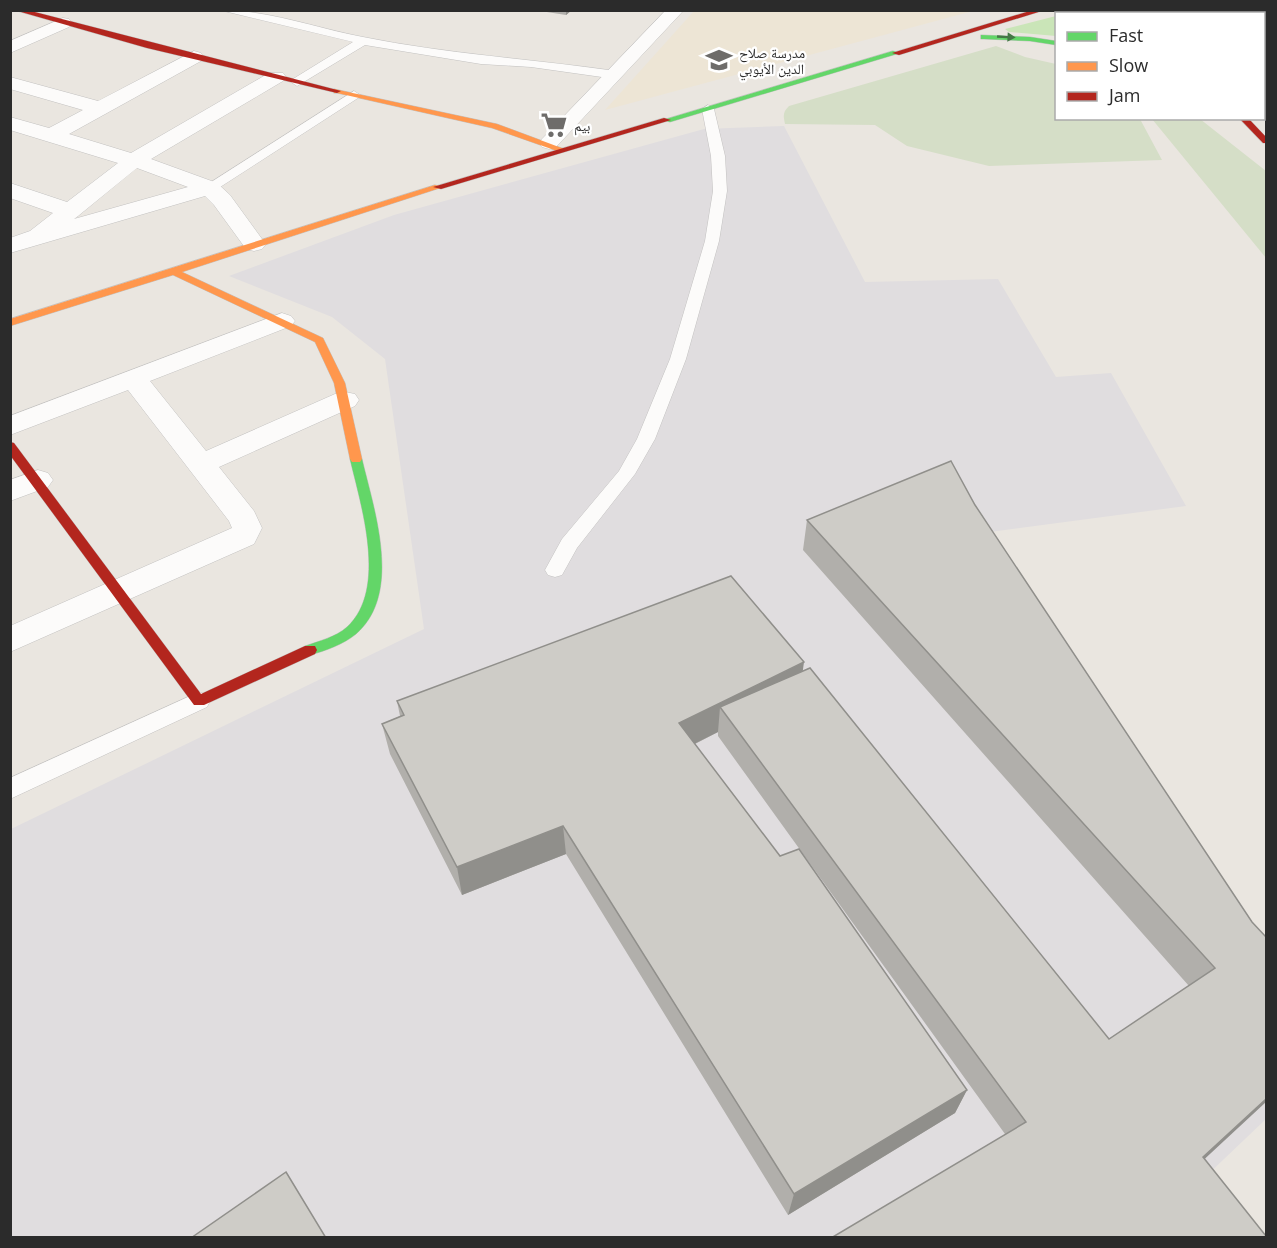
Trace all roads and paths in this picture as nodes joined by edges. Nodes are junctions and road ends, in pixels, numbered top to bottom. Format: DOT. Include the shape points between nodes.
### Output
graph roads {
  1 [pos="225,10"];
  2 [pos="676,10"];
  3 [pos="1042,10"];
  4 [pos="27,12"];
  5 [pos="1016,14"];
  6 [pos="63,24"];
  7 [pos="955,37"];
  8 [pos="363,41"];
  9 [pos="1055,43"];
  10 [pos="10,48"];
  11 [pos="194,57"];
  12 [pos="616,75"];
  13 [pos="276,77"];
  14 [pos="297,81"];
  15 [pos="10,83"];
  16 [pos="31,88"];
  17 [pos="354,95"];
  18 [pos="10,98"];
  19 [pos="100,108"];
  20 [pos="708,109"];
  21 [pos="1245,120"];
  22 [pos="10,123"];
  23 [pos="50,136"];
  24 [pos="1266,141"];
  25 [pos="556,147"];
  26 [pos="133,161"];
  27 [pos="209,188"];
  28 [pos="10,190"];
  29 [pos="70,211"];
  30 [pos="38,236"];
  31 [pos="254,244"];
  32 [pos="10,246"];
  33 [pos="173,271"];
  34 [pos="282,321"];
  35 [pos="10,323"];
  36 [pos="134,379"];
  37 [pos="345,400"];
  38 [pos="10,426"];
  39 [pos="10,446"];
  40 [pos="201,464"];
  41 [pos="38,480"];
  42 [pos="10,491"];
  43 [pos="555,570"];
  44 [pos="120,594"];
  45 [pos="10,640"];
  46 [pos="199,701"];
  47 [pos="10,789"];
  1 -- 8 [label="lane"];
  2 -- 12 [label="street"];
  3 -- 5 [label="street"];
  4 -- 6 [label="street"];
  5 -- 7 [label="street"];
  6 -- 10 [label="street"];
  6 -- 11 [label="street"];
  7 -- 9 [label="street, one-way"];
  7 -- 20 [label="street"];
  8 -- 12 [label="lane" via="481,60"];
  8 -- 14 [label="lane"];
  11 -- 13 [label="street"];
  11 -- 19 [label="street"];
  12 -- 25 [label="street"];
  13 -- 14 [label="street"];
  13 -- 26 [label="street"];
  14 -- 17 [label="street"];
  15 -- 16 [label="street"];
  16 -- 18 [label="street"];
  16 -- 19 [label="street"];
  17 -- 25 [label="street" via="474,122"];
  17 -- 27 [label="lane"];
  19 -- 23 [label="street"];
  20 -- 25 [label="street"];
  20 -- 43 [label="lane" via="718,156 720,191 712,241 678,359 646,440 626,474 569,544"];
  21 -- 24 [label="street"];
  22 -- 23 [label="street"];
  23 -- 26 [label="street"];
  25 -- 31 [label="street"];
  26 -- 27 [label="street"];
  26 -- 29 [label="street"];
  27 -- 30 [label="street"];
  27 -- 31 [label="street"];
  28 -- 29 [label="street"];
  29 -- 30 [label="street"];
  30 -- 32 [label="street"];
  31 -- 33 [label="street"];
  33 -- 34 [label="street"];
  33 -- 35 [label="street"];
  34 -- 36 [label="street"];
  34 -- 37 [label="street" via="319,340 333,361"];
  36 -- 38 [label="street"];
  36 -- 40 [label="street"];
  37 -- 40 [label="street"];
  37 -- 46 [label="street" via="374,543 375,591 367,614 351,631"];
  39 -- 41 [label="street"];
  40 -- 44 [label="street" via="243,518 247,528 243,537"];
  41 -- 42 [label="street"];
  41 -- 44 [label="street"];
  44 -- 45 [label="street"];
  44 -- 46 [label="street"];
  46 -- 47 [label="lane"];
}
